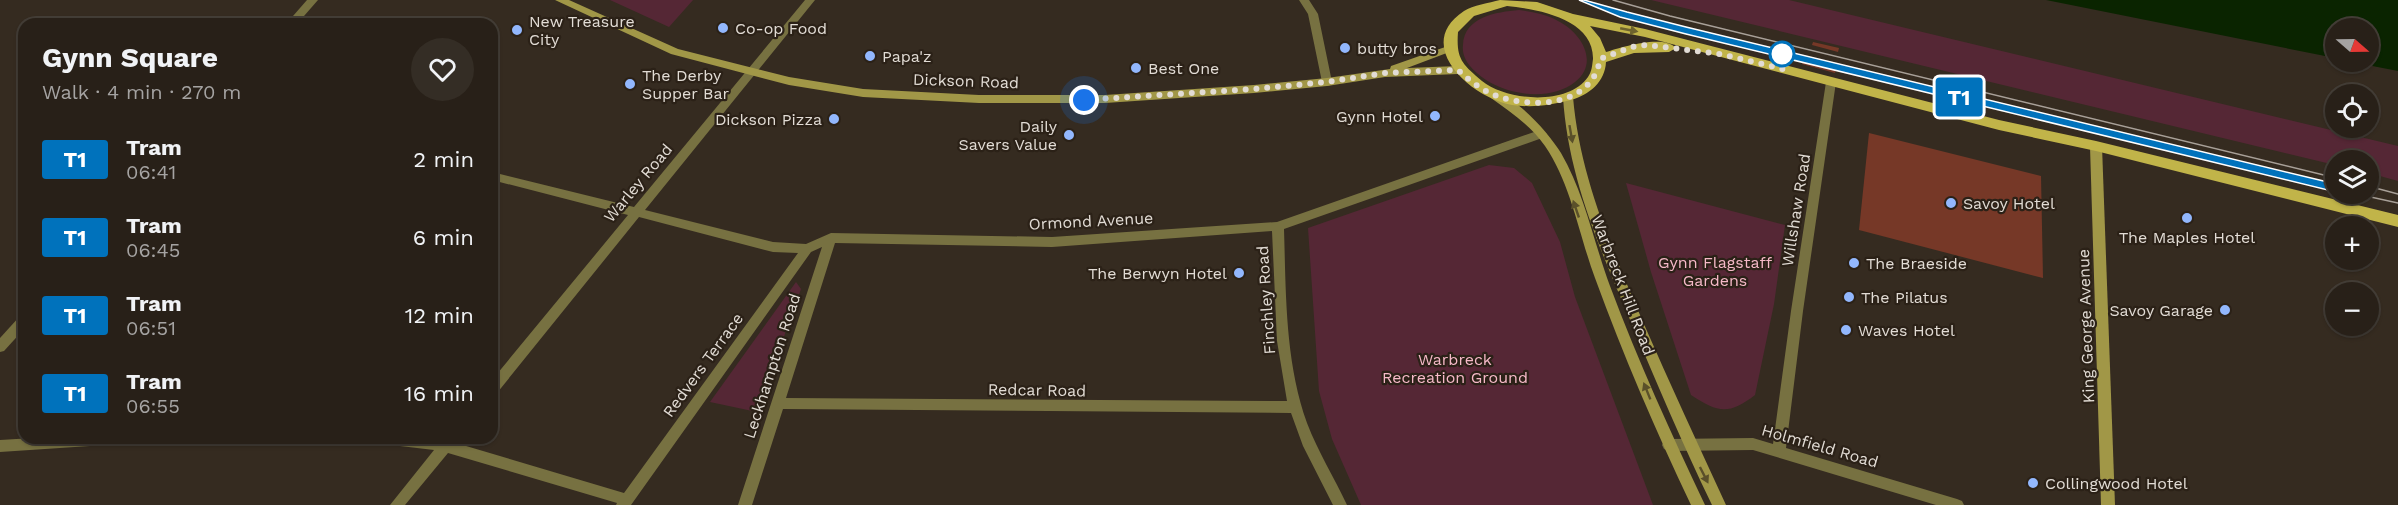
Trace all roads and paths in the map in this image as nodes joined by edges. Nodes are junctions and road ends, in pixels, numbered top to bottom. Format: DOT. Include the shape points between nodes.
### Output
graph roads {
  1 [pos="313,0"];
  2 [pos="560,0"];
  3 [pos="810,0"];
  4 [pos="1304,0"];
  5 [pos="1505,1"];
  6 [pos="1471,5"];
  7 [pos="296,18"];
  8 [pos="1572,18"];
  9 [pos="1448,49"];
  10 [pos="1720,54"];
  11 [pos="1600,59"];
  12 [pos="1458,70"];
  13 [pos="752,73"];
  14 [pos="1385,73"];
  15 [pos="1327,82"];
  16 [pos="1832,82"];
  17 [pos="1495,95"];
  18 [pos="1568,97"];
  19 [pos="1541,134"];
  20 [pos="2096,146"];
  21 [pos="498,178"];
  22 [pos="634,213"];
  23 [pos="2398,221"];
  24 [pos="1278,226"];
  25 [pos="831,238"];
  26 [pos="807,249"];
  27 [pos="18,327"];
  28 [pos="0,347"];
  29 [pos="498,382"];
  30 [pos="778,403"];
  31 [pos="1296,407"];
  32 [pos="30,444"];
  33 [pos="447,444"];
  34 [pos="455,444"];
  35 [pos="1689,444"];
  36 [pos="1669,445"];
  37 [pos="0,446"];
  38 [pos="1779,450"];
  39 [pos="624,502"];
  40 [pos="397,505"];
  41 [pos="746,505"];
  42 [pos="1340,505"];
  43 [pos="1698,505"];
  44 [pos="1719,505"];
  45 [pos="1957,505"];
  46 [pos="2108,505"];
  1 -- 7 [label="street"];
  2 -- 13 [label="street, Dickson Road" via="675,52"];
  3 -- 13 [label="street, Warley Road"];
  4 -- 15 [label="street" via="1313,14"];
  5 -- 6 [label="main road"];
  5 -- 8 [label="main road" via="1551,8"];
  6 -- 9 [label="main road" via="1453,27"];
  8 -- 10 [label="main road, one-way"];
  8 -- 11 [label="main road" via="1587,30"];
  9 -- 12 [label="main road"];
  9 -- 14 [label="street, Dickson Road"];
  10 -- 11 [label="main road" via="1647,45"];
  10 -- 16 [label="main road"];
  11 -- 18 [label="main road" via="1592,82"];
  12 -- 14 [label="street, Dickson Road"];
  12 -- 17 [label="main road"];
  13 -- 15 [label="street, Dickson Road" via="863,93 979,99 1105,99"];
  13 -- 22 [label="street, Warley Road"];
  14 -- 15 [label="street, Dickson Road"];
  16 -- 20 [label="main road"];
  16 -- 38 [label="street, Willshaw Road"];
  17 -- 18 [label="main road" via="1528,102"];
  17 -- 19 [label="street, Warbreck Hill Road"];
  18 -- 35 [label="street, Warbreck Hill Road, one-way" via="1572,143 1582,180 1617,276"];
  19 -- 24 [label="street, Ormond Avenue"];
  36 -- 19 [label="street, Warbreck Hill Road, one-way" via="1594,261 1562,167"];
  20 -- 23 [label="main road"];
  20 -- 46 [label="street, King George Avenue"];
  21 -- 22 [label="street"];
  22 -- 26 [label="street" via="755,243"];
  22 -- 29 [label="street, Warley Road"];
  24 -- 25 [label="street, Ormond Avenue" via="1052,242"];
  24 -- 31 [label="street, Finchley Road" via="1283,343"];
  25 -- 26 [label="street, Ormond Avenue"];
  25 -- 30 [label="street, Leckhampton Road"];
  26 -- 39 [label="street, Redvers Terrace"];
  27 -- 28 [label="street"];
  30 -- 31 [label="street, Redcar Road"];
  30 -- 41 [label="street, Leckhampton Road"];
  31 -- 42 [label="street, Finchley Road" via="1314,457"];
  32 -- 37 [label="street"];
  33 -- 40 [label="street"];
  34 -- 39 [label="street"];
  35 -- 36 [label="street, Holmfield Road"];
  35 -- 38 [label="street, Holmfield Road" via="1753,444"];
  35 -- 44 [label="street, Warbreck Hill Road, one-way"];
  36 -- 43 [label="street, Warbreck Hill Road"];
  38 -- 45 [label="street, Holmfield Road"];
}
